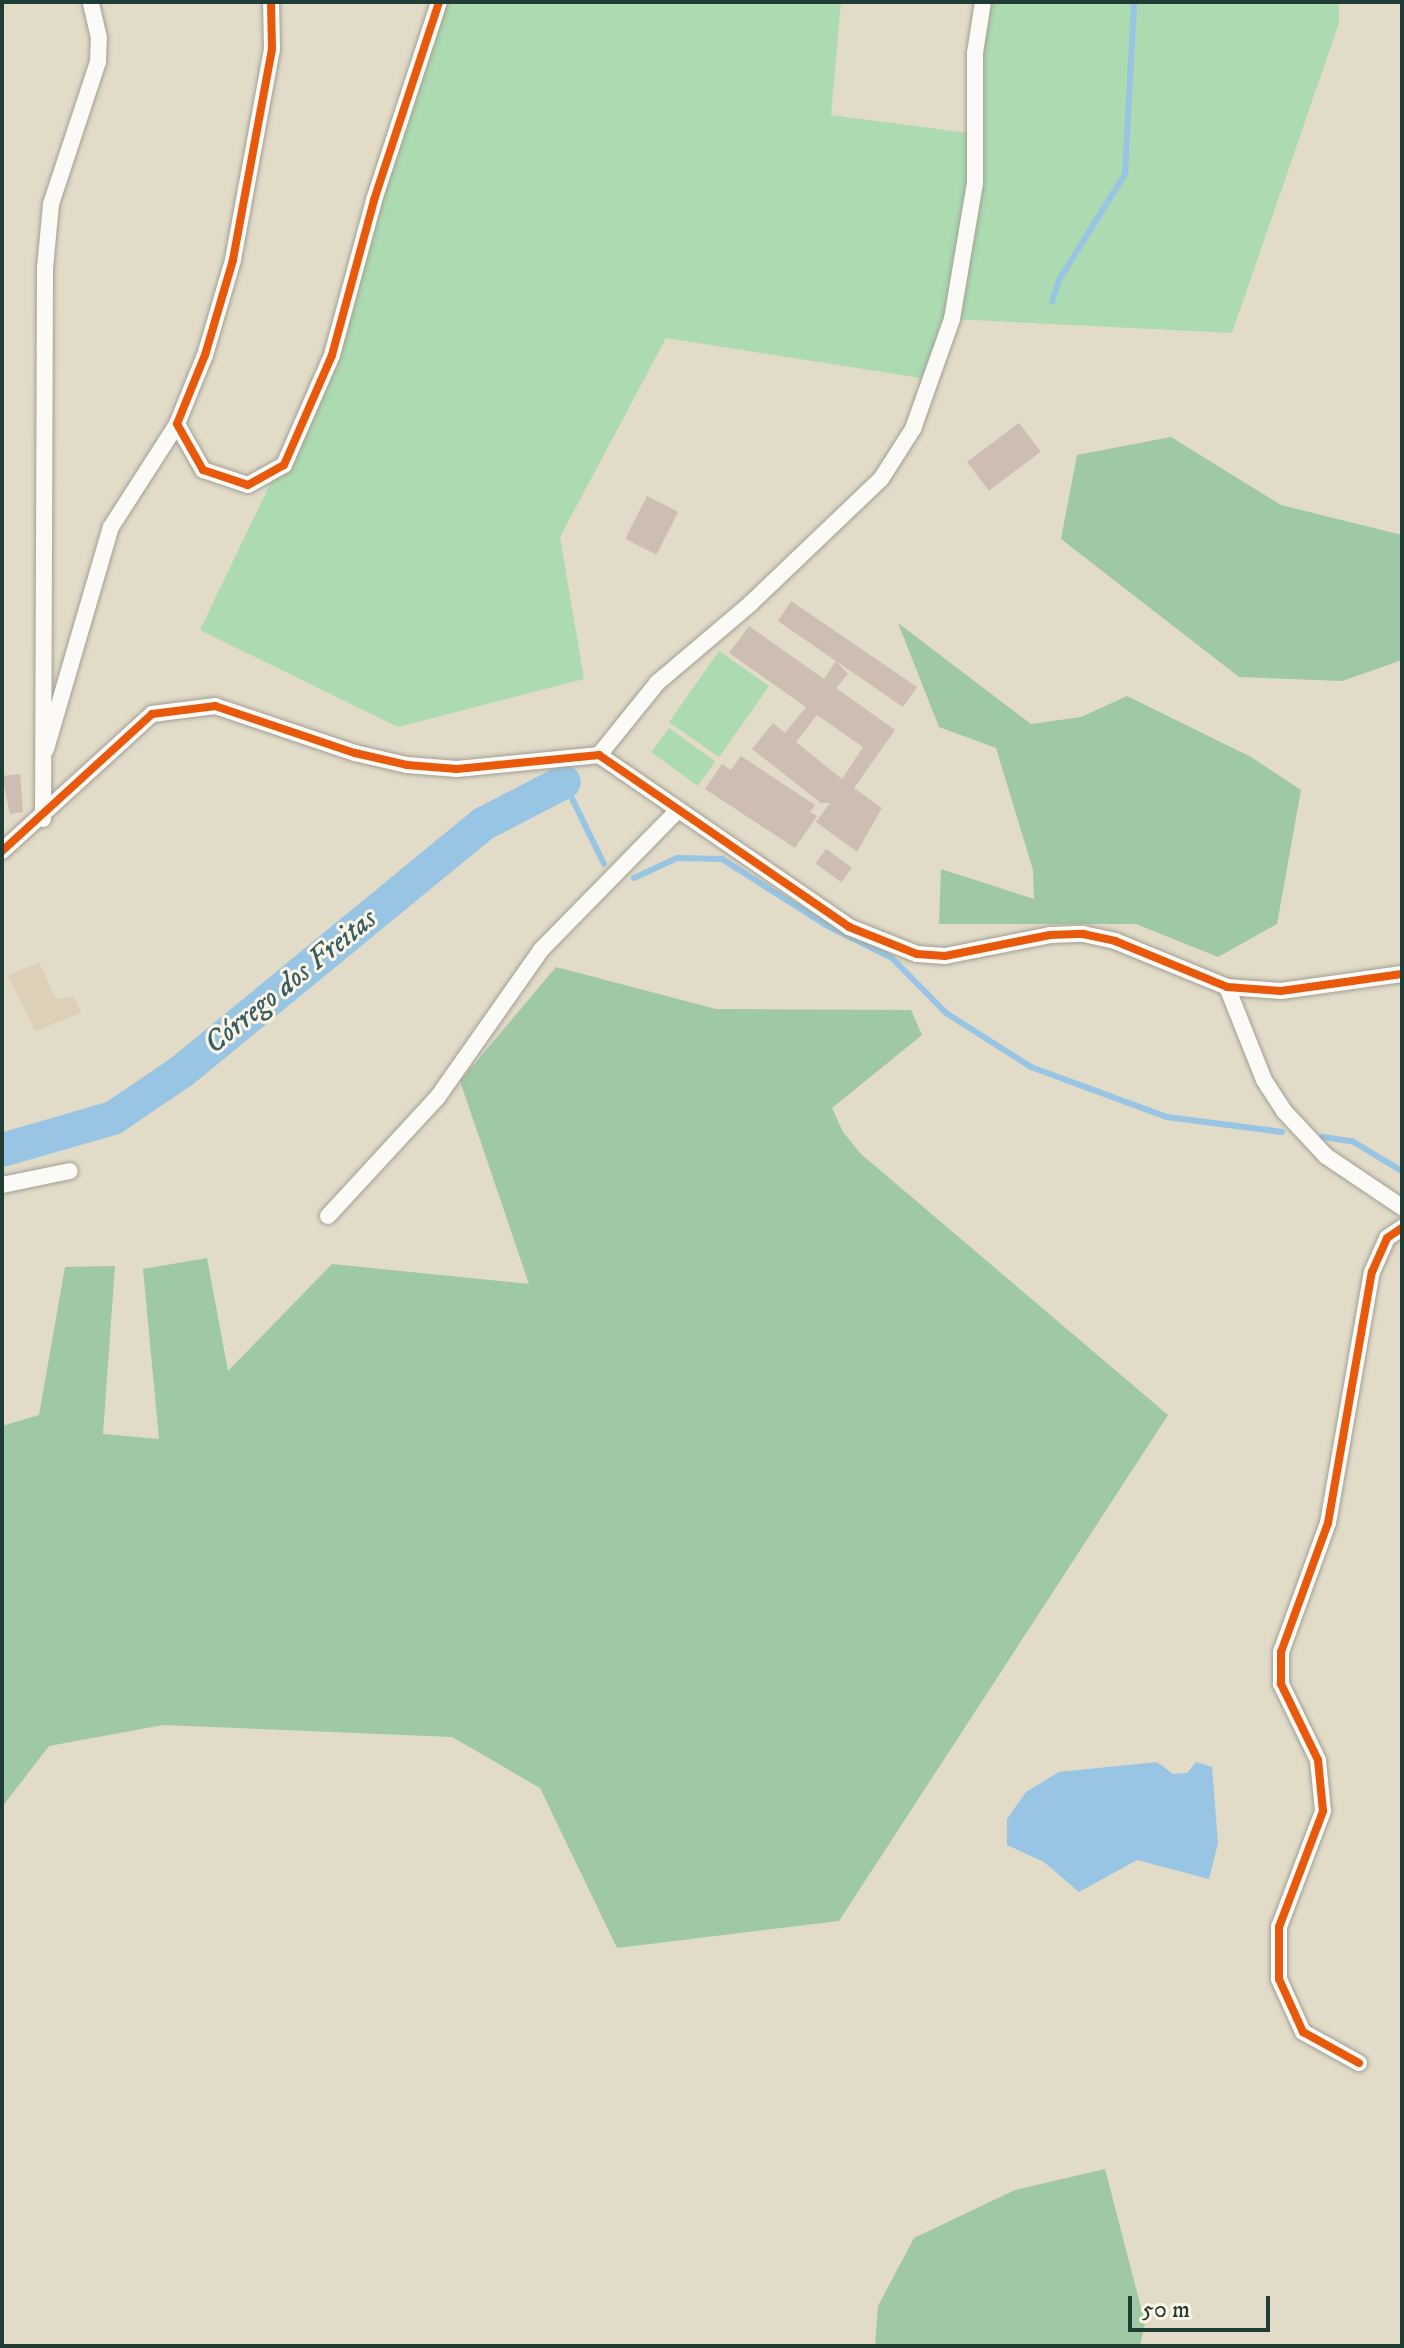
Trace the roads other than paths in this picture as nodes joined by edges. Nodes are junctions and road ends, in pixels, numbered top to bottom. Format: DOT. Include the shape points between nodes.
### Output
graph roads {
  1 [pos="91,2"];
  2 [pos="271,2"];
  3 [pos="439,2"];
  4 [pos="983,2"];
  5 [pos="177,424"];
  6 [pos="599,755"];
  7 [pos="42,761"];
  8 [pos="678,810"];
  9 [pos="43,819"];
  10 [pos="2,851"];
  11 [pos="1402,974"];
  12 [pos="1227,987"];
  13 [pos="70,1171"];
  14 [pos="2,1185"];
  15 [pos="1402,1207"];
  16 [pos="328,1216"];
  17 [pos="1402,1228"];
  18 [pos="1359,2063"];
  1 -- 7 [label="street" via="98,62 58,177 45,268"];
  2 -- 5 [label="street" via="272,49 233,260"];
  3 -- 5 [label="street" via="349,284 332,355 284,465 248,485 223,480 203,470"];
  4 -- 6 [label="street" via="975,53 975,183 952,319 913,429 872,488 657,683"];
  5 -- 7 [label="street" via="111,527"];
  6 -- 8 [label="street"];
  6 -- 9 [label="street" via="457,769 407,765 215,706 186,706 152,714 127,733"];
  7 -- 9 [label="street"];
  8 -- 12 [label="street" via="849,927 883,943 945,956 1050,935 1083,934 1115,941"];
  8 -- 16 [label="street" via="541,950 437,1098"];
  9 -- 10 [label="street"];
  11 -- 12 [label="street" via="1281,991"];
  12 -- 15 [label="street" via="1264,1080 1284,1111 1326,1156"];
  13 -- 14 [label="street"];
  17 -- 18 [label="street" via="1387,1238 1372,1272 1328,1523 1281,1652 1281,1684 1318,1760 1323,1811 1279,1927 1279,1979 1303,2032"];
}
